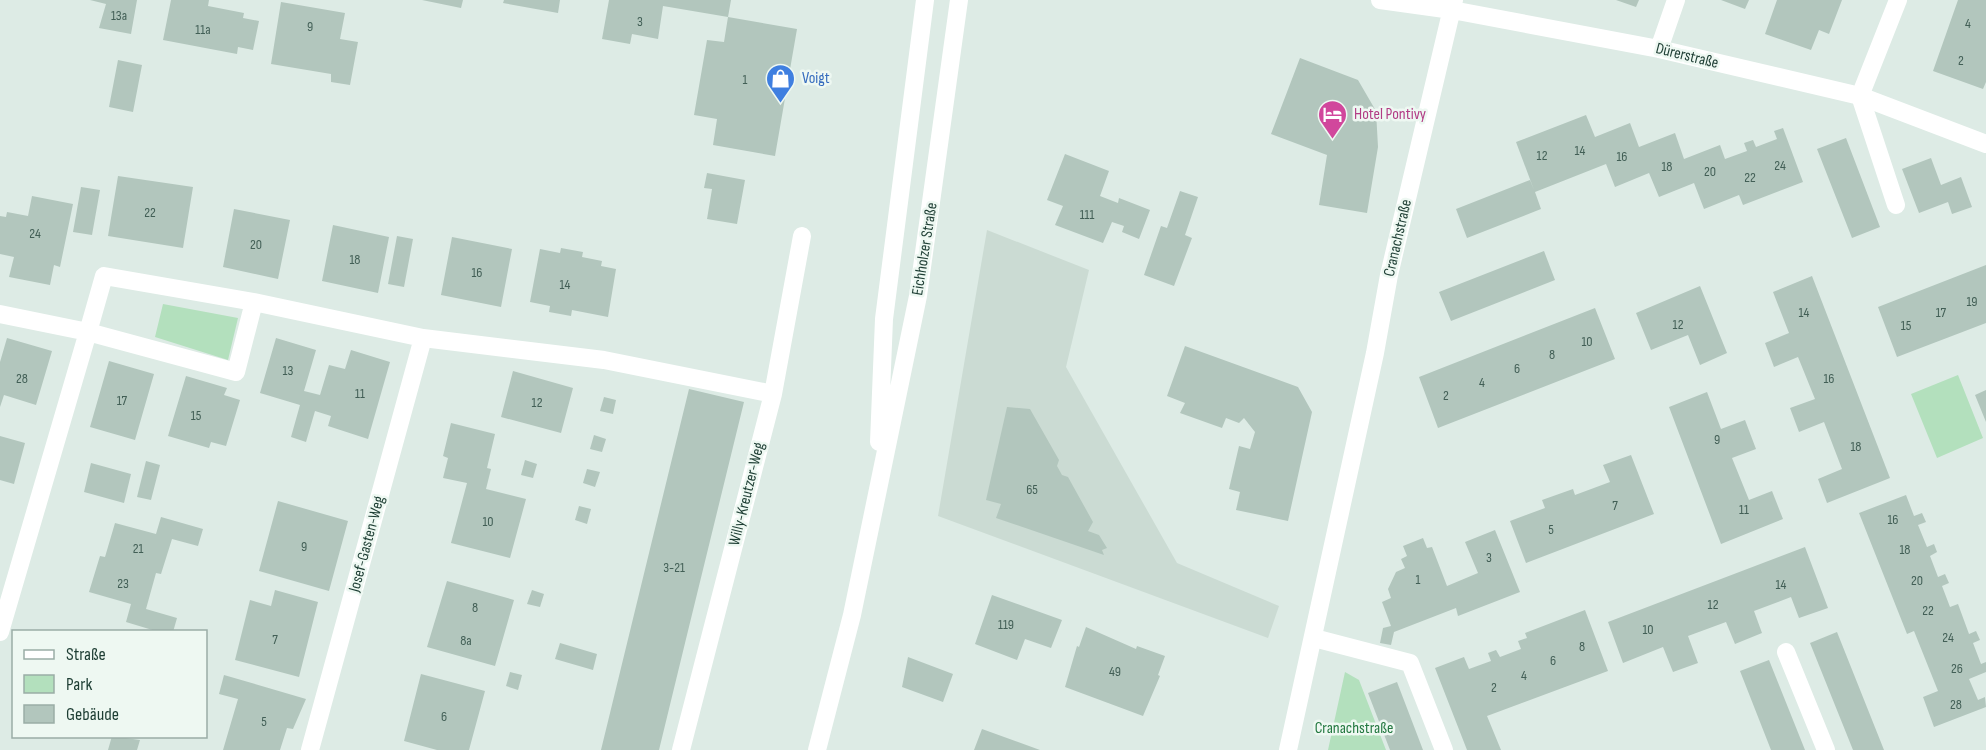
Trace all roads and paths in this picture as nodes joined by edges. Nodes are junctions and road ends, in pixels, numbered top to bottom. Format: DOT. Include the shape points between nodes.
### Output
graph roads {
  1 [pos="925,0"];
  2 [pos="959,0"];
  3 [pos="1380,0"];
  4 [pos="1676,0"];
  5 [pos="1898,0"];
  6 [pos="1453,5"];
  7 [pos="1659,49"];
  8 [pos="1860,96"];
  9 [pos="1986,144"];
  10 [pos="1896,205"];
  11 [pos="802,236"];
  12 [pos="254,302"];
  13 [pos="0,314"];
  14 [pos="88,332"];
  15 [pos="423,338"];
  16 [pos="773,394"];
  17 [pos="876,495"];
  18 [pos="0,632"];
  19 [pos="1314,638"];
  20 [pos="1786,652"];
  21 [pos="310,750"];
  22 [pos="681,750"];
  23 [pos="817,750"];
  24 [pos="1288,750"];
  25 [pos="1444,750"];
  26 [pos="1826,750"];
  1 -- 17 [label="street, Eichholzer Straße" via="884,319"];
  2 -- 17 [label="street, Eichholzer Straße" via="918,296"];
  3 -- 6 [label="street, Dürerstraße"];
  4 -- 7 [label="street"];
  5 -- 8 [label="street"];
  6 -- 7 [label="street, Dürerstraße"];
  6 -- 19 [label="street, Cranachstraße" via="1389,275"];
  7 -- 8 [label="street, Dürerstraße"];
  8 -- 9 [label="street, Dürerstraße"];
  8 -- 10 [label="street"];
  11 -- 16 [label="street, Willy-Kreutzer-Weg"];
  12 -- 14 [label="street" via="104,276"];
  12 -- 14 [label="street" via="236,372"];
  12 -- 15 [label="street"];
  13 -- 14 [label="street"];
  14 -- 18 [label="street"];
  15 -- 16 [label="street" via="604,360"];
  15 -- 21 [label="street, Josef-Gasten-Weg"];
  16 -- 22 [label="street, Willy-Kreutzer-Weg"];
  17 -- 23 [label="street, Eichholzer Straße" via="852,615"];
  19 -- 24 [label="street, Cranachstraße"];
  19 -- 25 [label="street" via="1410,663"];
  20 -- 26 [label="street"];
}
